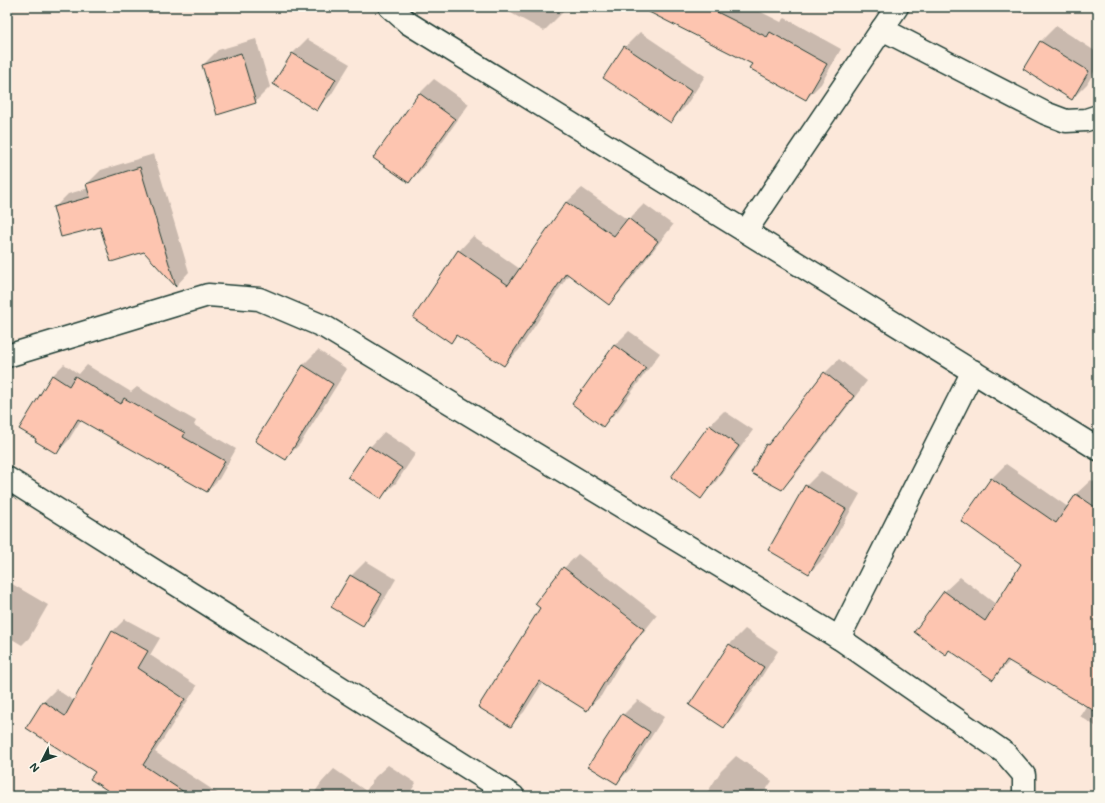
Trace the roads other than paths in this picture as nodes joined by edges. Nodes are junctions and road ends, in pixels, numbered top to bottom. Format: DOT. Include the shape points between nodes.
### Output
graph roads {
  1 [pos="390,7"];
  2 [pos="897,7"];
  3 [pos="882,29"];
  4 [pos="1098,116"];
  5 [pos="746,231"];
  6 [pos="7,356"];
  7 [pos="973,371"];
  8 [pos="1098,449"];
  9 [pos="7,478"];
  10 [pos="839,638"];
  11 [pos="513,796"];
  12 [pos="1024,796"];
  1 -- 5 [label="street" via="408,23"];
  2 -- 3 [label="street"];
  3 -- 4 [label="street" via="1045,113 1066,121 1086,120"];
  3 -- 5 [label="street"];
  5 -- 7 [label="street"];
  6 -- 10 [label="street" via="208,295 259,299 325,327"];
  7 -- 8 [label="street"];
  7 -- 10 [label="street"];
  9 -- 11 [label="street"];
  10 -- 12 [label="street" via="1005,753 1024,775"];
}
